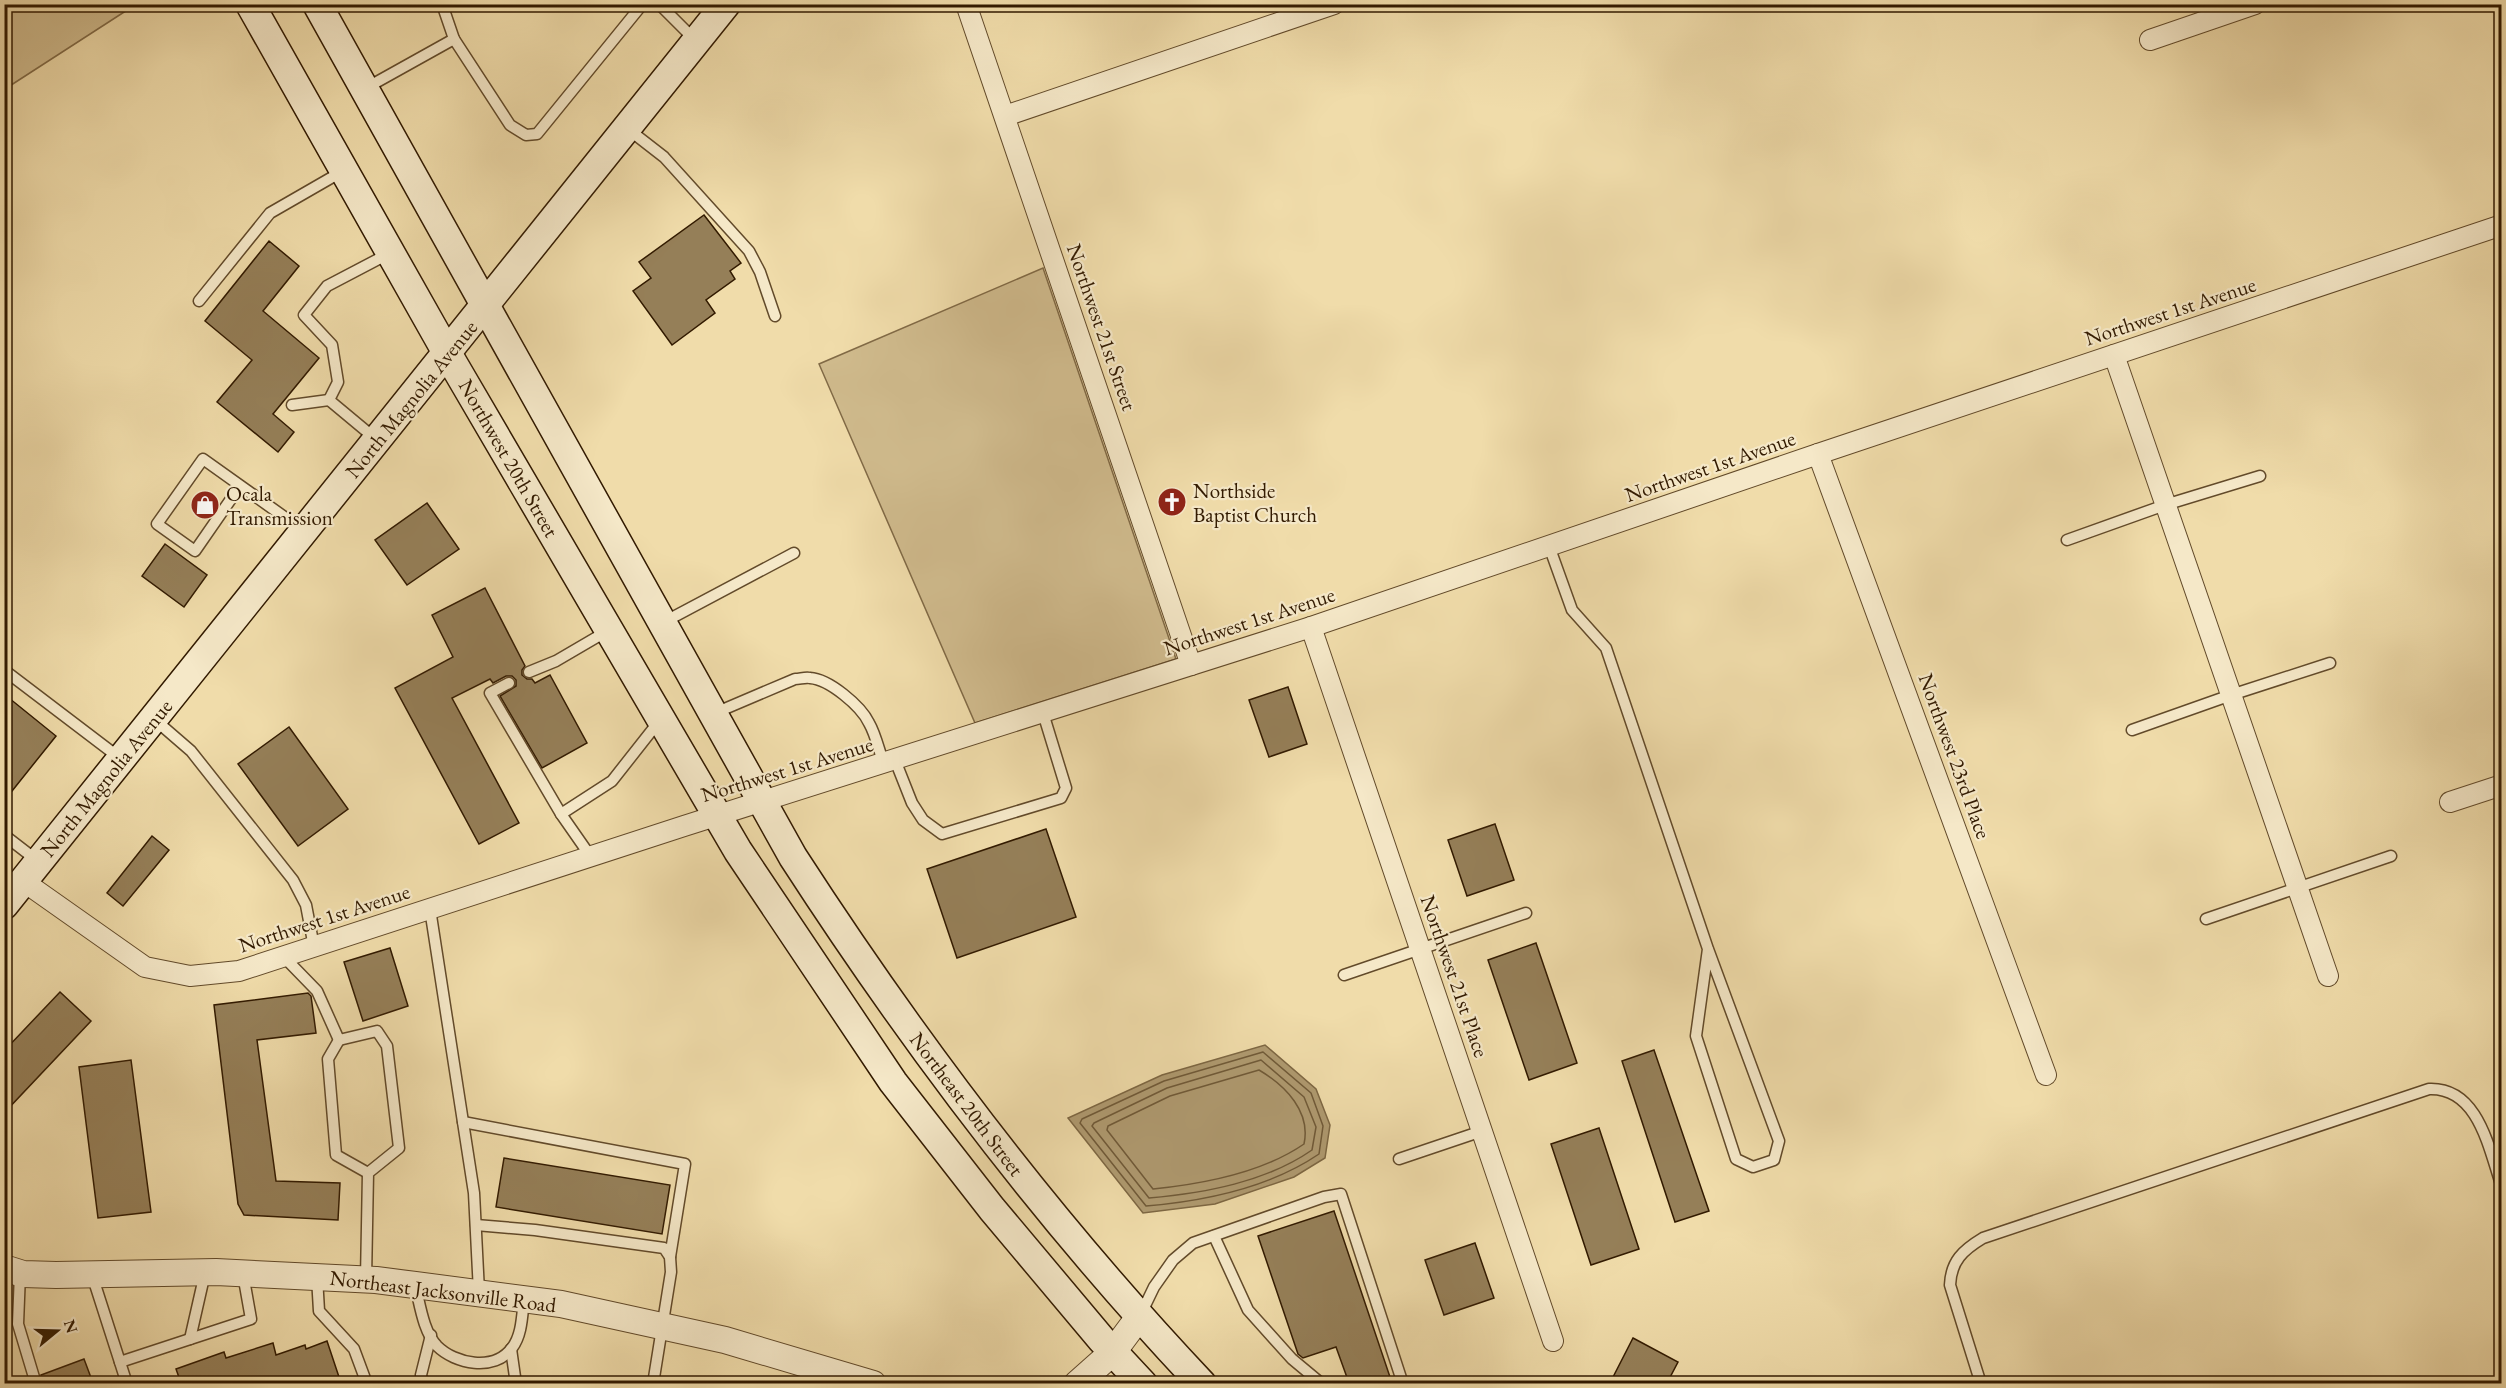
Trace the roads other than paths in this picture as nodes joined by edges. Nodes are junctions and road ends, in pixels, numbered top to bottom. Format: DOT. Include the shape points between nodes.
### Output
graph roads {
  1 [pos="250,4"];
  2 [pos="317,4"];
  3 [pos="442,4"];
  4 [pos="646,4"];
  5 [pos="659,4"];
  6 [pos="726,4"];
  7 [pos="966,4"];
  8 [pos="1334,4"];
  9 [pos="2255,4"];
  10 [pos="453,39"];
  11 [pos="2150,40"];
  12 [pos="697,42"];
  13 [pos="364,89"];
  14 [pos="1005,116"];
  15 [pos="628,128"];
  16 [pos="344,171"];
  17 [pos="2502,225"];
  18 [pos="391,253"];
  19 [pos="199,301"];
  20 [pos="487,306"];
  21 [pos="775,316"];
  22 [pos="447,353"];
  23 [pos="2114,355"];
  24 [pos="329,400"];
  25 [pos="292,405"];
  26 [pos="378,440"];
  27 [pos="1818,454"];
  28 [pos="2260,476"];
  29 [pos="240,486"];
  30 [pos="2165,505"];
  31 [pos="304,531"];
  32 [pos="2067,540"];
  33 [pos="1549,546"];
  34 [pos="794,553"];
  35 [pos="662,623"];
  36 [pos="1311,627"];
  37 [pos="609,630"];
  38 [pos="2330,663"];
  39 [pos="1191,665"];
  40 [pos="4,670"];
  41 [pos="529,672"];
  42 [pos="509,682"];
  43 [pos="2231,695"];
  44 [pos="1043,713"];
  45 [pos="712,714"];
  46 [pos="661,718"];
  47 [pos="154,719"];
  48 [pos="2132,730"];
  49 [pos="121,760"];
  50 [pos="890,762"];
  51 [pos="2502,785"];
  52 [pos="2450,802"];
  53 [pos="761,803"];
  54 [pos="561,814"];
  55 [pos="718,816"];
  56 [pos="4,835"];
  57 [pos="2391,856"];
  58 [pos="591,857"];
  59 [pos="31,871"];
  60 [pos="2298,888"];
  61 [pos="4,905"];
  62 [pos="430,909"];
  63 [pos="1526,913"];
  64 [pos="2206,919"];
  65 [pos="314,947"];
  66 [pos="1420,948"];
  67 [pos="1708,949"];
  68 [pos="284,957"];
  69 [pos="1344,975"];
  70 [pos="2328,976"];
  71 [pos="339,1040"];
  72 [pos="2046,1075"];
  73 [pos="463,1122"];
  74 [pos="1482,1131"];
  75 [pos="1399,1159"];
  76 [pos="368,1173"];
  77 [pos="2502,1187"];
  78 [pos="476,1225"];
  79 [pos="1214,1236"];
  80 [pos="669,1257"];
  81 [pos="12,1271"];
  82 [pos="205,1273"];
  83 [pos="243,1274"];
  84 [pos="92,1275"];
  85 [pos="318,1277"];
  86 [pos="366,1279"];
  87 [pos="415,1285"];
  88 [pos="479,1293"];
  89 [pos="524,1299"];
  90 [pos="1139,1317"];
  91 [pos="663,1326"];
  92 [pos="431,1335"];
  93 [pos="190,1339"];
  94 [pos="1553,1341"];
  95 [pos="511,1349"];
  96 [pos="1113,1352"];
  97 [pos="120,1362"];
  98 [pos="36,1383"];
  99 [pos="128,1383"];
  100 [pos="367,1383"];
  101 [pos="423,1383"];
  102 [pos="516,1383"];
  103 [pos="653,1383"];
  104 [pos="873,1383"];
  105 [pos="1077,1383"];
  106 [pos="1143,1383"];
  107 [pos="1202,1383"];
  108 [pos="1322,1383"];
  109 [pos="1403,1383"];
  110 [pos="1981,1383"];
  1 -- 16 [label="main road, Northwest 20th Street"];
  2 -- 13 [label="main road"];
  3 -- 10 [label="lane"];
  4 -- 10 [label="lane" via="537,134 526,135 510,125"];
  5 -- 12 [label="lane"];
  6 -- 12 [label="main road, North Magnolia Avenue"];
  7 -- 14 [label="street, Northwest 21st Street"];
  8 -- 14 [label="street"];
  9 -- 11 [label="street"];
  10 -- 13 [label="lane"];
  12 -- 15 [label="main road, North Magnolia Avenue"];
  13 -- 20 [label="main road"];
  14 -- 39 [label="street, Northwest 21st Street"];
  15 -- 20 [label="main road, North Magnolia Avenue"];
  15 -- 21 [label="lane" via="664,157 749,251"];
  16 -- 18 [label="main road, Northwest 20th Street"];
  16 -- 19 [label="lane" via="270,213"];
  17 -- 23 [label="street, Northwest 1st Avenue"];
  18 -- 22 [label="main road, Northwest 20th Street"];
  18 -- 24 [label="lane" via="327,285 304,315 332,345 338,382"];
  20 -- 22 [label="main road, North Magnolia Avenue"];
  20 -- 35 [label="main road"];
  22 -- 26 [label="main road, North Magnolia Avenue"];
  22 -- 37 [label="main road, Northwest 20th Street"];
  23 -- 27 [label="street, Northwest 1st Avenue"];
  23 -- 30 [label="street"];
  24 -- 25 [label="lane"];
  24 -- 26 [label="lane"];
  26 -- 31 [label="main road, North Magnolia Avenue"];
  27 -- 33 [label="street, Northwest 1st Avenue"];
  27 -- 72 [label="street, Northwest 23rd Place"];
  28 -- 30 [label="lane"];
  29 -- 29 [label="lane" via="202,459 157,524 195,551"];
  29 -- 31 [label="lane"];
  30 -- 32 [label="lane"];
  30 -- 43 [label="street"];
  31 -- 47 [label="main road, North Magnolia Avenue"];
  33 -- 36 [label="street, Northwest 1st Avenue"];
  33 -- 67 [label="lane" via="1572,610 1606,648"];
  34 -- 35 [label="lane"];
  35 -- 45 [label="main road"];
  36 -- 39 [label="street, Northwest 1st Avenue"];
  36 -- 66 [label="street, Northwest 21st Place"];
  37 -- 41 [label="lane"];
  37 -- 46 [label="main road, Northwest 20th Street"];
  38 -- 43 [label="lane"];
  39 -- 44 [label="street, Northwest 1st Avenue"];
  40 -- 49 [label="lane"];
  42 -- 54 [label="lane" via="490,693"];
  43 -- 48 [label="lane"];
  43 -- 60 [label="street"];
  44 -- 50 [label="street, Northwest 1st Avenue"];
  44 -- 50 [label="lane" via="1066,788 1061,798 942,834 923,820"];
  45 -- 50 [label="lane" via="795,679 819,680 856,705"];
  45 -- 53 [label="main road"];
  46 -- 54 [label="lane" via="612,781"];
  46 -- 55 [label="main road, Northwest 20th Street"];
  47 -- 49 [label="main road, North Magnolia Avenue"];
  47 -- 65 [label="lane" via="192,751 293,880 306,905"];
  49 -- 59 [label="main road, North Magnolia Avenue"];
  50 -- 53 [label="street, Northwest 1st Avenue"];
  51 -- 52 [label="street"];
  53 -- 55 [label="street, Northwest 1st Avenue"];
  53 -- 90 [label="main road, Northeast 20th Street" via="848,943 1025,1182"];
  54 -- 58 [label="lane"];
  55 -- 58 [label="street, Northwest 1st Avenue"];
  55 -- 96 [label="main road, Northeast 20th Street" via="892,1082 992,1209"];
  56 -- 59 [label="lane"];
  57 -- 60 [label="lane"];
  58 -- 62 [label="street, Northwest 1st Avenue"];
  59 -- 61 [label="main road, North Magnolia Avenue"];
  59 -- 68 [label="street, Northwest 1st Avenue" via="145,967 190,976 239,971"];
  60 -- 64 [label="lane"];
  60 -- 70 [label="street"];
  62 -- 65 [label="street, Northwest 1st Avenue"];
  62 -- 73 [label="lane"];
  63 -- 66 [label="lane"];
  65 -- 68 [label="street, Northwest 1st Avenue"];
  66 -- 69 [label="lane"];
  66 -- 74 [label="street, Northwest 21st Place"];
  67 -- 67 [label="lane" via="1779,1142 1774,1160 1753,1167 1736,1160 1696,1036"];
  68 -- 71 [label="lane" via="317,991"];
  71 -- 76 [label="lane" via="328,1059 336,1155"];
  71 -- 76 [label="lane" via="377,1031 387,1046 399,1148"];
  73 -- 78 [label="lane"];
  73 -- 80 [label="lane" via="685,1164"];
  74 -- 75 [label="lane"];
  74 -- 94 [label="street, Northwest 21st Place"];
  76 -- 86 [label="lane"];
  77 -- 110 [label="lane" via="2478,1117 2451,1093 2429,1089 1983,1238 1957,1258 1950,1271 1950,1285"];
  78 -- 80 [label="lane" via="664,1248"];
  78 -- 88 [label="lane"];
  79 -- 90 [label="lane" via="1193,1243 1173,1260"];
  79 -- 108 [label="lane" via="1248,1310 1292,1359"];
  79 -- 109 [label="lane" via="1341,1194"];
  80 -- 91 [label="lane" via="671,1272"];
  81 -- 84 [label="street, Northeast Jacksonville Road"];
  81 -- 98 [label="lane" via="18,1324"];
  82 -- 83 [label="street, Northeast Jacksonville Road"];
  82 -- 84 [label="street, Northeast Jacksonville Road"];
  82 -- 93 [label="lane"];
  83 -- 85 [label="street, Northeast Jacksonville Road"];
  83 -- 93 [label="lane" via="251,1319"];
  84 -- 97 [label="lane"];
  85 -- 86 [label="street, Northeast Jacksonville Road"];
  85 -- 100 [label="lane" via="319,1311 354,1349"];
  86 -- 87 [label="street, Northeast Jacksonville Road"];
  87 -- 88 [label="street, Northeast Jacksonville Road"];
  87 -- 92 [label="lane"];
  88 -- 89 [label="street, Northeast Jacksonville Road"];
  89 -- 91 [label="street, Northeast Jacksonville Road"];
  89 -- 95 [label="lane" via="520,1331"];
  90 -- 96 [label="street"];
  90 -- 107 [label="main road, Northeast 20th Street"];
  91 -- 103 [label="lane"];
  91 -- 104 [label="street, Northeast Jacksonville Road"];
  92 -- 95 [label="lane" via="457,1361 478,1364 499,1358"];
  92 -- 101 [label="lane" via="421,1375"];
  93 -- 97 [label="lane"];
  95 -- 102 [label="lane"];
  96 -- 105 [label="street"];
  96 -- 106 [label="main road, Northeast 20th Street"];
  97 -- 99 [label="lane"];
}
